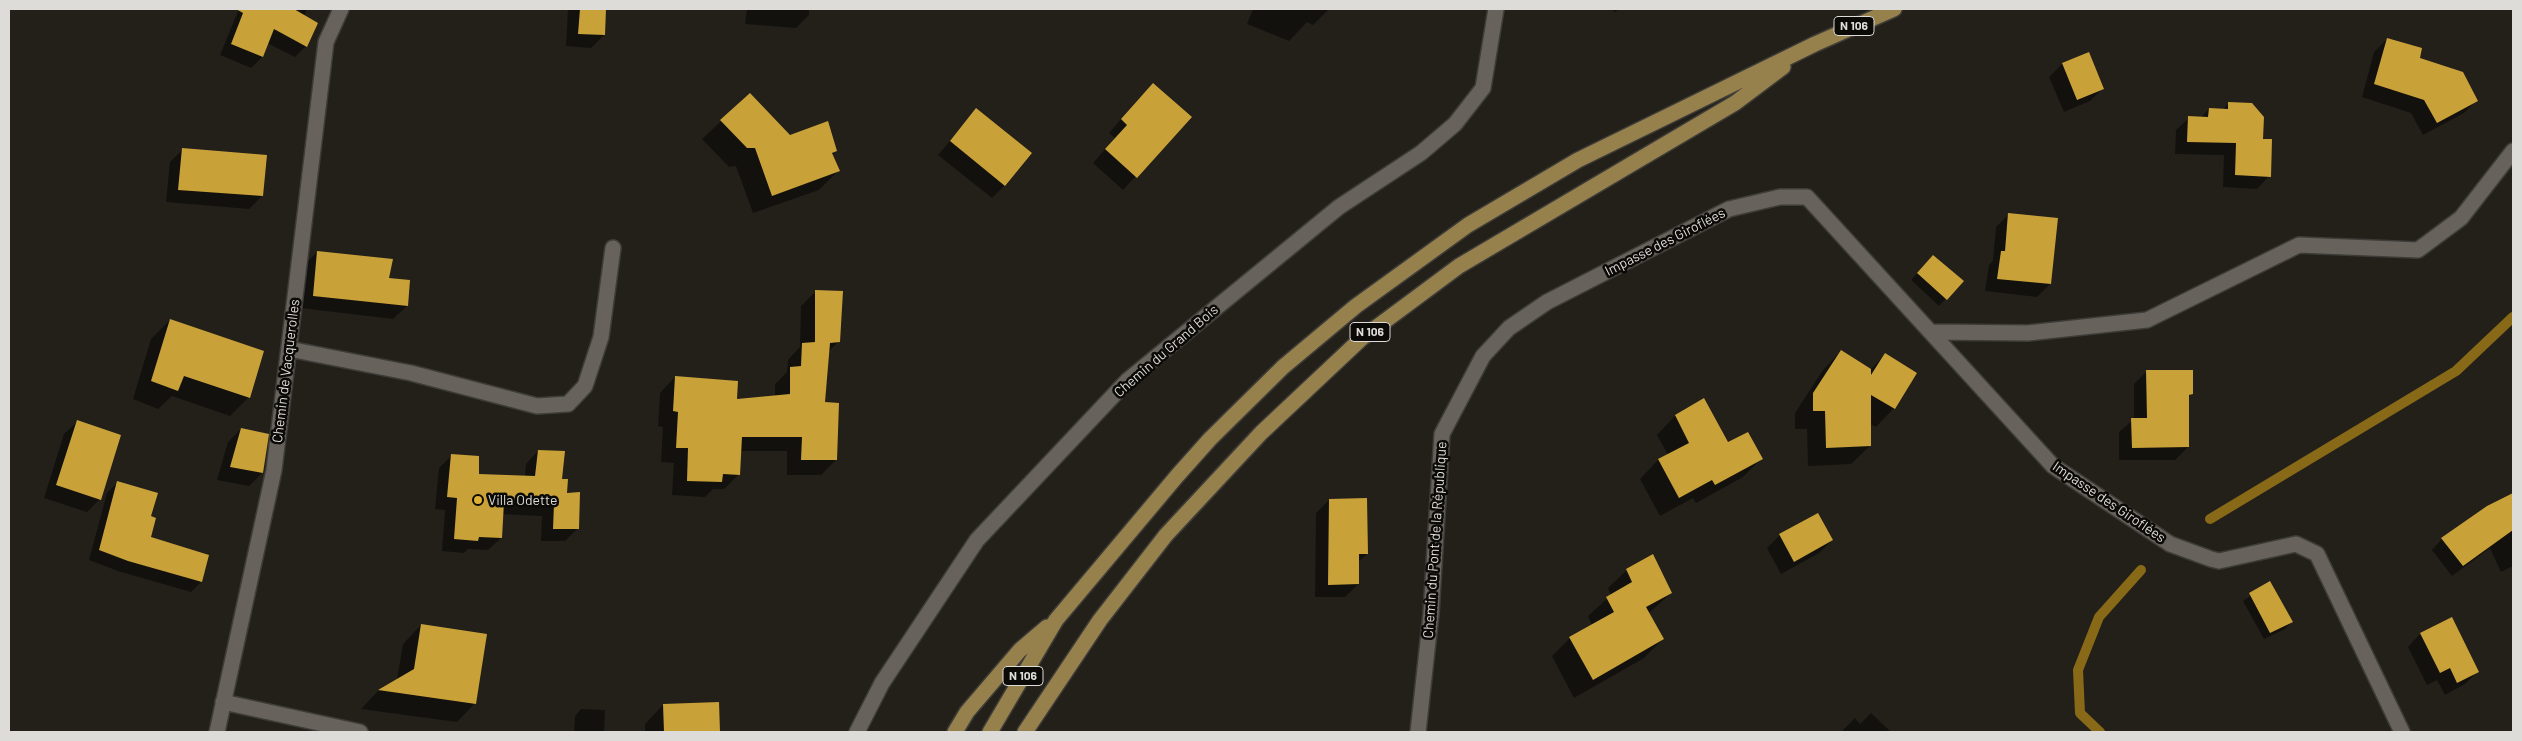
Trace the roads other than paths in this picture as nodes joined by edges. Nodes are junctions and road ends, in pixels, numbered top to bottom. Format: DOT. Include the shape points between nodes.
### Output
graph roads {
  1 [pos="341,9"];
  2 [pos="1496,9"];
  3 [pos="1894,9"];
  4 [pos="1815,44"];
  5 [pos="2513,151"];
  6 [pos="613,248"];
  7 [pos="1933,332"];
  8 [pos="289,349"];
  9 [pos="1483,356"];
  10 [pos="1056,620"];
  11 [pos="223,702"];
  12 [pos="217,732"];
  13 [pos="360,732"];
  14 [pos="857,732"];
  15 [pos="955,732"];
  16 [pos="990,732"];
  17 [pos="1025,732"];
  18 [pos="1418,732"];
  19 [pos="2402,732"];
  1 -- 8 [label="street, Chemin de Vacquerolles" via="326,42"];
  2 -- 14 [label="street, Chemin du Grand Bois" via="1483,88 1456,124 1421,153 1339,207 1128,380 977,540 882,682"];
  3 -- 4 [label="main road, N 106"];
  4 -- 10 [label="main road, N 106" via="1578,160 1468,226 1356,306 1283,367 1210,439"];
  4 -- 17 [label="main road, N 106" via="1735,103 1459,266 1362,338 1261,433 1166,535 1100,620"];
  5 -- 7 [label="street" via="2461,218 2418,250 2298,245 2147,320 2028,333"];
  6 -- 8 [label="street" via="602,337 585,386 568,404 537,406 411,373"];
  7 -- 9 [label="street, Impasse des Giroflées" via="1807,197 1780,197 1729,209 1547,302 1509,328"];
  7 -- 19 [label="street, Impasse des Giroflées" via="2053,466 2170,544 2219,561 2296,544 2317,554"];
  8 -- 11 [label="street, Chemin de Vacquerolles" via="274,470"];
  9 -- 18 [label="street, Chemin du Pont de la République" via="1442,434 1431,614"];
  10 -- 15 [label="main road" via="1020,650 967,712"];
  10 -- 16 [label="main road, N 106"];
  11 -- 12 [label="street, Chemin de Vacquerolles"];
  11 -- 13 [label="street"];
}
